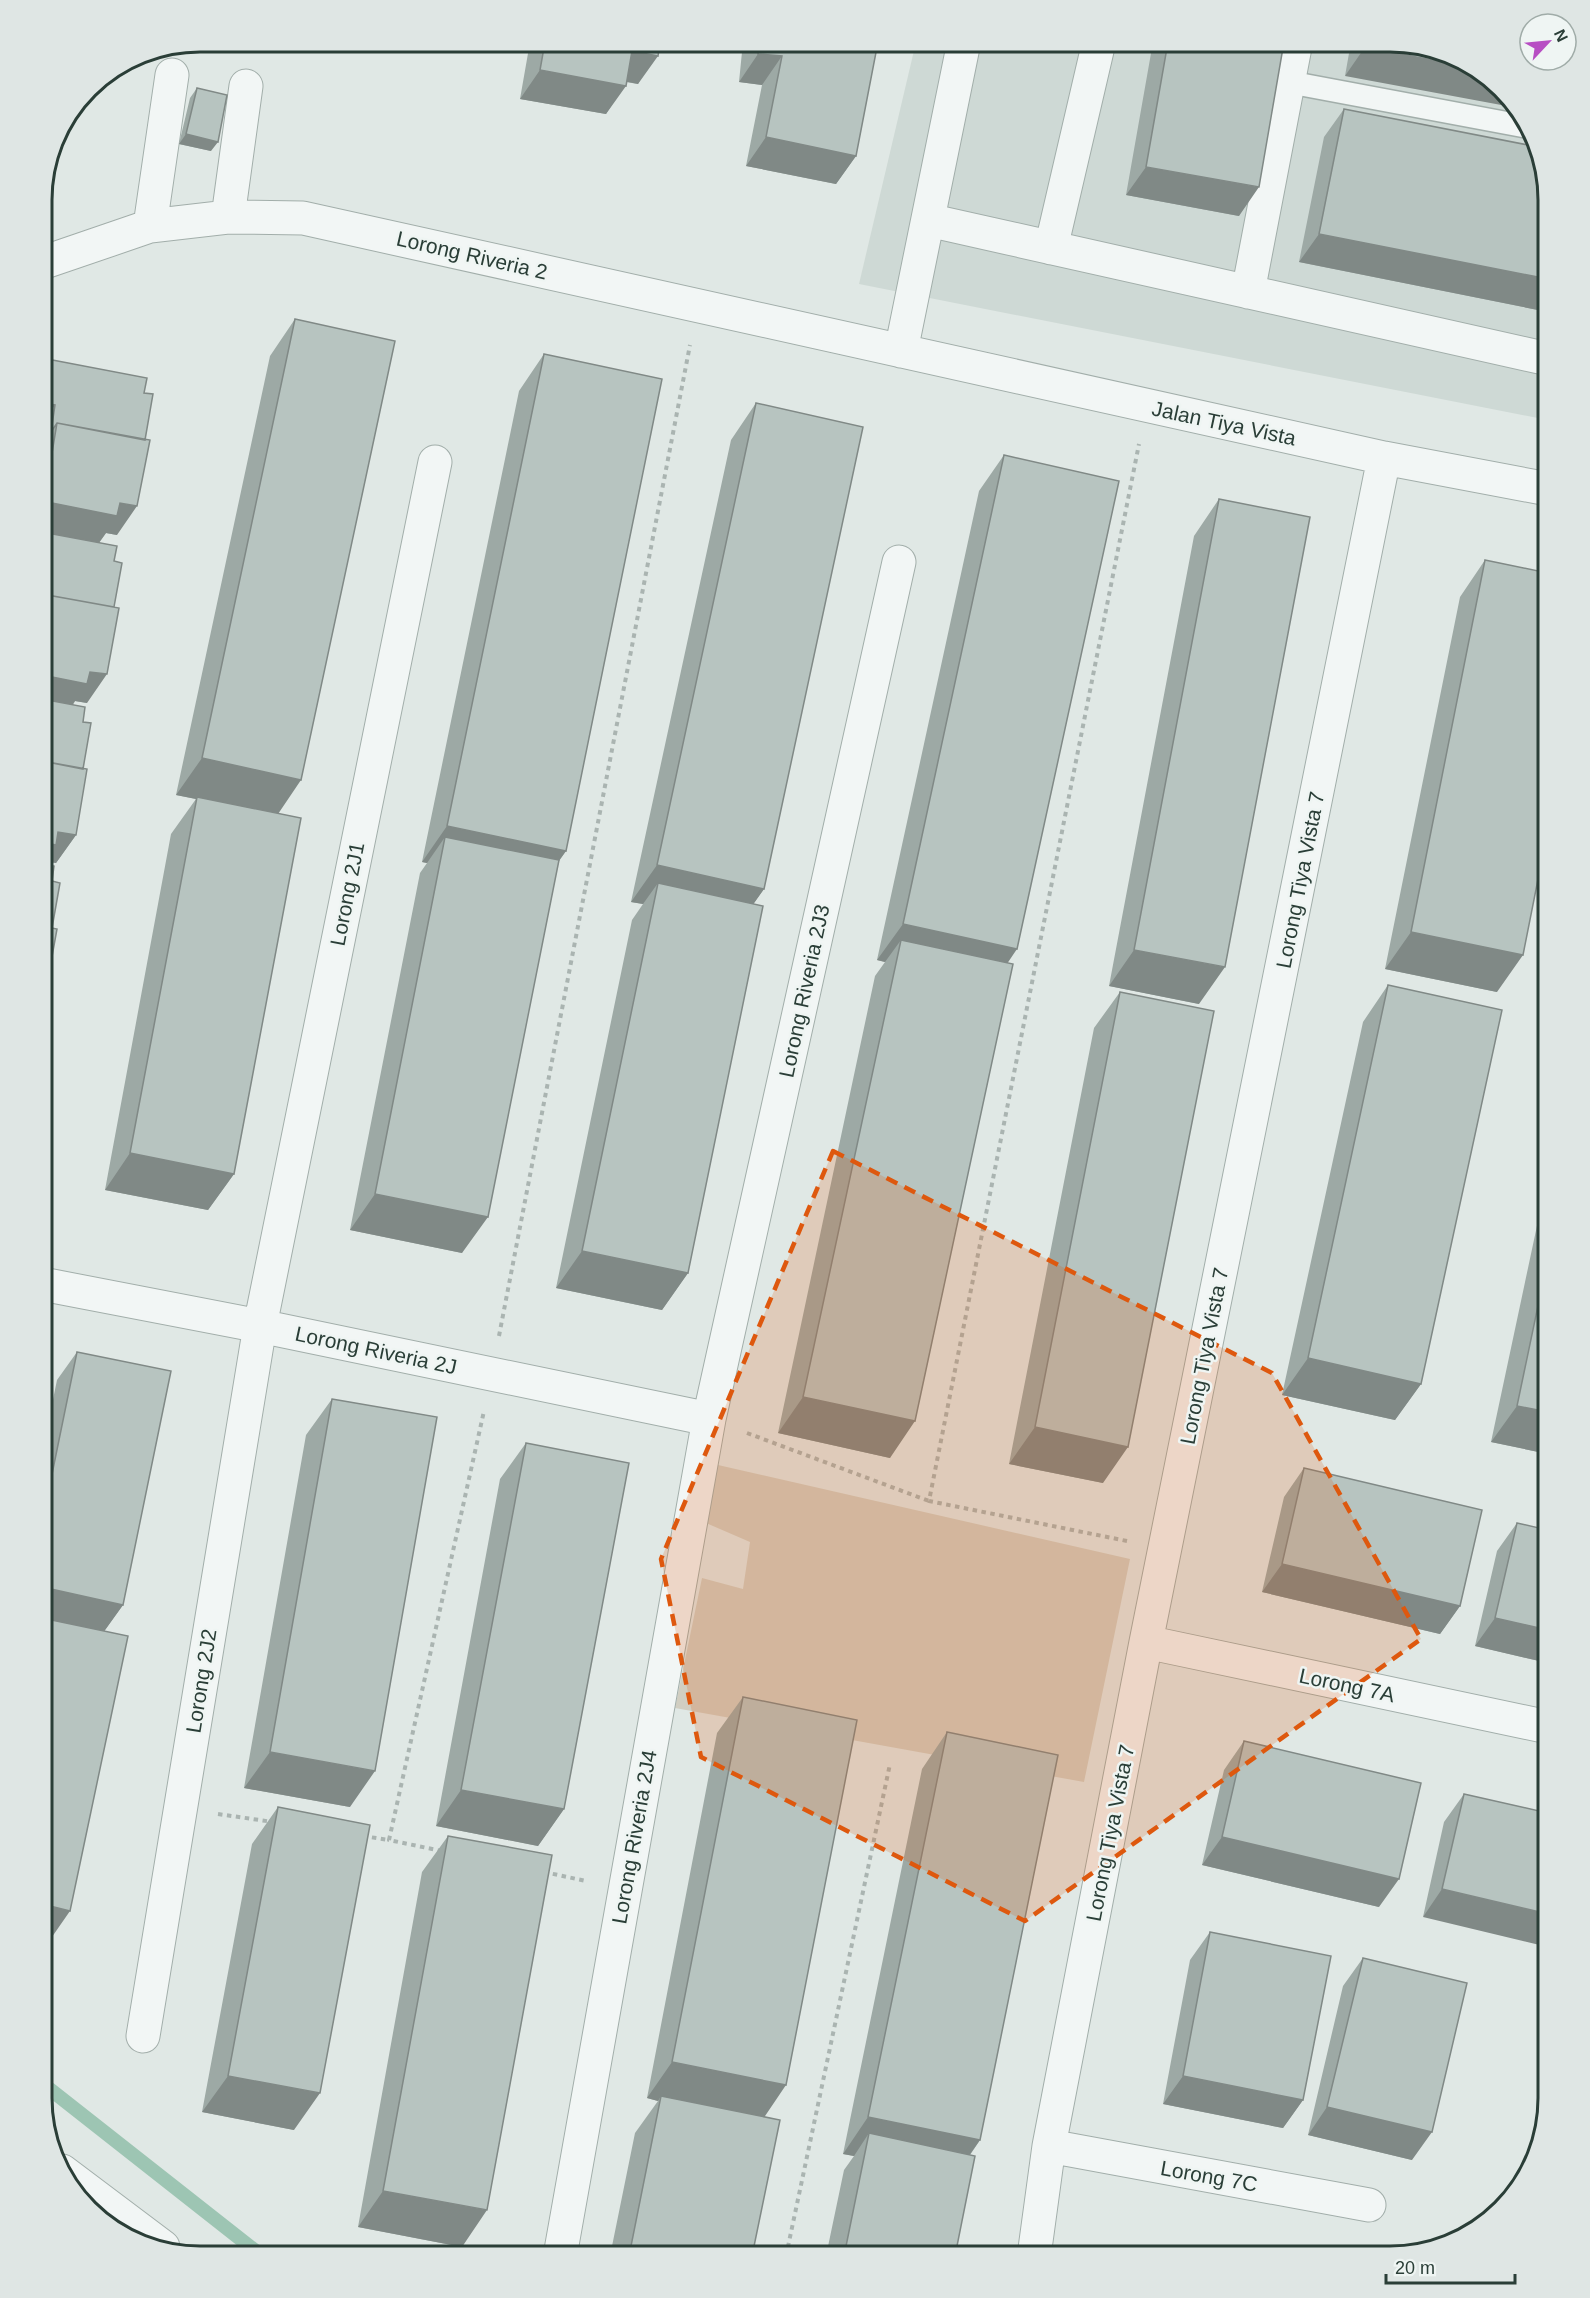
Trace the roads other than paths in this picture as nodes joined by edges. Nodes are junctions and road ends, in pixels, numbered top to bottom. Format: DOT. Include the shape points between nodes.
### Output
graph roads {
  1 [pos="962,53"];
  2 [pos="1096,53"];
  3 [pos="1294,53"];
  4 [pos="172,75"];
  5 [pos="1288,82"];
  6 [pos="246,86"];
  7 [pos="1517,125"];
  8 [pos="228,217"];
  9 [pos="928,220"];
  10 [pos="150,226"];
  11 [pos="1051,248"];
  12 [pos="53,259"];
  13 [pos="1248,292"];
  14 [pos="901,351"];
  15 [pos="1538,357"];
  16 [pos="1384,458"];
  17 [pos="435,462"];
  18 [pos="1538,487"];
  19 [pos="899,562"];
  20 [pos="52,1286"];
  21 [pos="260,1326"];
  22 [pos="709,1419"];
  23 [pos="1146,1642"];
  24 [pos="1538,1726"];
  25 [pos="143,2036"];
  26 [pos="1050,2146"];
  27 [pos="83,2187"];
  28 [pos="1369,2205"];
  29 [pos="147,2235"];
  30 [pos="562,2245"];
  31 [pos="1035,2246"];
  1 -- 9 [label="street"];
  2 -- 11 [label="street"];
  3 -- 5 [label="street"];
  4 -- 10 [label="street"];
  5 -- 7 [label="lane"];
  5 -- 13 [label="street"];
  6 -- 8 [label="street"];
  8 -- 10 [label="street, Lorong Riveria 2"];
  8 -- 14 [label="street, Lorong Riveria 2" via="303,218"];
  9 -- 11 [label="street"];
  9 -- 14 [label="street"];
  10 -- 12 [label="street, Lorong Riveria 2"];
  11 -- 13 [label="street"];
  13 -- 15 [label="street"];
  14 -- 16 [label="street, Jalan Tiya Vista"];
  16 -- 18 [label="street, Jalan Tiya Vista"];
  16 -- 23 [label="street, Lorong Tiya Vista 7"];
  17 -- 21 [label="street, Lorong 2J1"];
  19 -- 22 [label="street, Lorong Riveria 2J3"];
  20 -- 21 [label="street, Lorong Riveria 2J"];
  21 -- 22 [label="street, Lorong Riveria 2J"];
  21 -- 25 [label="street, Lorong 2J2"];
  22 -- 30 [label="street, Lorong Riveria 2J4"];
  23 -- 24 [label="street, Lorong 7A"];
  23 -- 26 [label="street, Lorong Tiya Vista 7"];
  26 -- 28 [label="street, Lorong 7C"];
  26 -- 31 [label="street, Lorong Tiya Vista 7"];
  27 -- 29 [label="street"];
}
